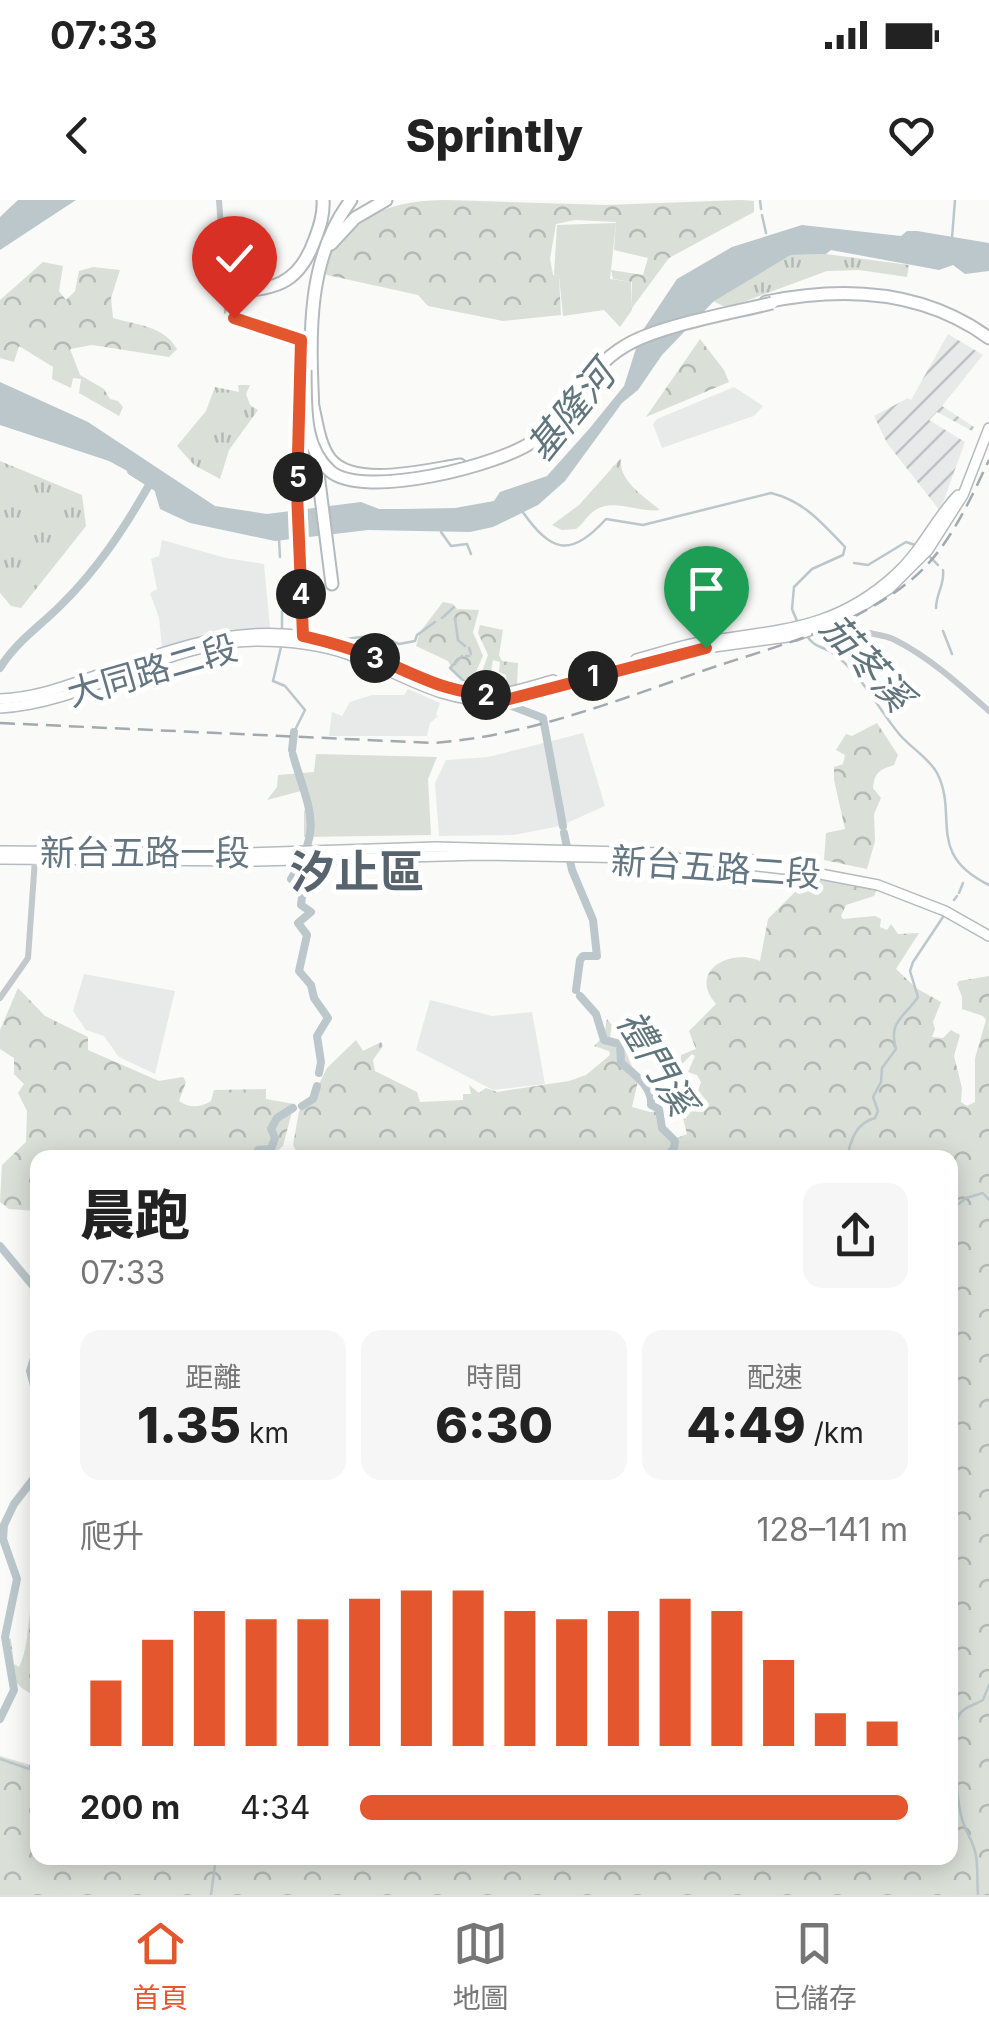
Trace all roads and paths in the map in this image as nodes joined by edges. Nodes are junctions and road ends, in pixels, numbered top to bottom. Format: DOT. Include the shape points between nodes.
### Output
graph roads {
  1 [pos="219,200"];
  2 [pos="323,200"];
  3 [pos="348,200"];
  4 [pos="386,200"];
  5 [pos="312,247"];
  6 [pos="226,271"];
  7 [pos="313,275"];
  8 [pos="252,290"];
  9 [pos="227,292"];
  10 [pos="989,340"];
  11 [pos="308,368"];
  12 [pos="313,407"];
  13 [pos="989,426"];
  14 [pos="332,584"];
  15 [pos="843,614"];
  16 [pos="300,638"];
  17 [pos="148,661"];
  18 [pos="410,678"];
  19 [pos="501,698"];
  20 [pos="0,699"];
  21 [pos="0,708"];
  22 [pos="989,711"];
  23 [pos="0,851"];
  24 [pos="433,852"];
  25 [pos="35,855"];
  26 [pos="0,859"];
  27 [pos="989,932"];
  28 [pos="0,998"];
  1 -- 6 [label="street"];
  2 -- 5 [label="highway"];
  3 -- 7 [label="highway" via="323,239"];
  4 -- 7 [label="highway" via="335,238"];
  5 -- 7 [label="highway"];
  5 -- 8 [label="highway" via="290,280"];
  6 -- 8 [label="highway" via="239,287"];
  6 -- 9 [label="street"];
  7 -- 11 [label="highway"];
  7 -- 11 [label="highway"];
  8 -- 9 [label="highway"];
  9 -- 16 [label="street" via="227,312 234,318 301,340"];
  10 -- 11 [label="highway, bridge" via="953,318 901,300 834,296 772,303 628,343 543,433 510,456 464,470 365,482 337,476 315,451 307,426"];
  10 -- 12 [label="highway, bridge" via="938,309 893,296 784,299 624,342 545,426 496,457 362,475 338,466 320,440"];
  11 -- 12 [label="highway"];
  12 -- 14 [label="highway"];
  13 -- 15 [label="main road, 大同路二段" via="928,550 903,577"];
  15 -- 19 [label="main road, 大同路二段" via="799,631 692,644"];
  15 -- 22 [label="street" via="851,627 894,640 946,674"];
  16 -- 17 [label="main road, 大同路二段" via="220,636"];
  16 -- 18 [label="main road, 大同路二段"];
  17 -- 20 [label="main road, 大同路二段" via="47,694"];
  17 -- 21 [label="main road, 大同路二段" via="48,701"];
  18 -- 19 [label="main road, 大同路二段"];
  18 -- 19 [label="main road, 大同路二段" via="467,702"];
  23 -- 25 [label="main road, 新台五路一段"];
  24 -- 25 [label="main road, 新台五路一段"];
  24 -- 27 [label="main road, 新台五路二段" via="696,860 834,875 911,896"];
  24 -- 27 [label="main road, 新台五路二段" via="566,848 774,860 886,882 932,898"];
  25 -- 26 [label="main road, 新台五路一段"];
  25 -- 28 [label="street" via="31,946"];
}
